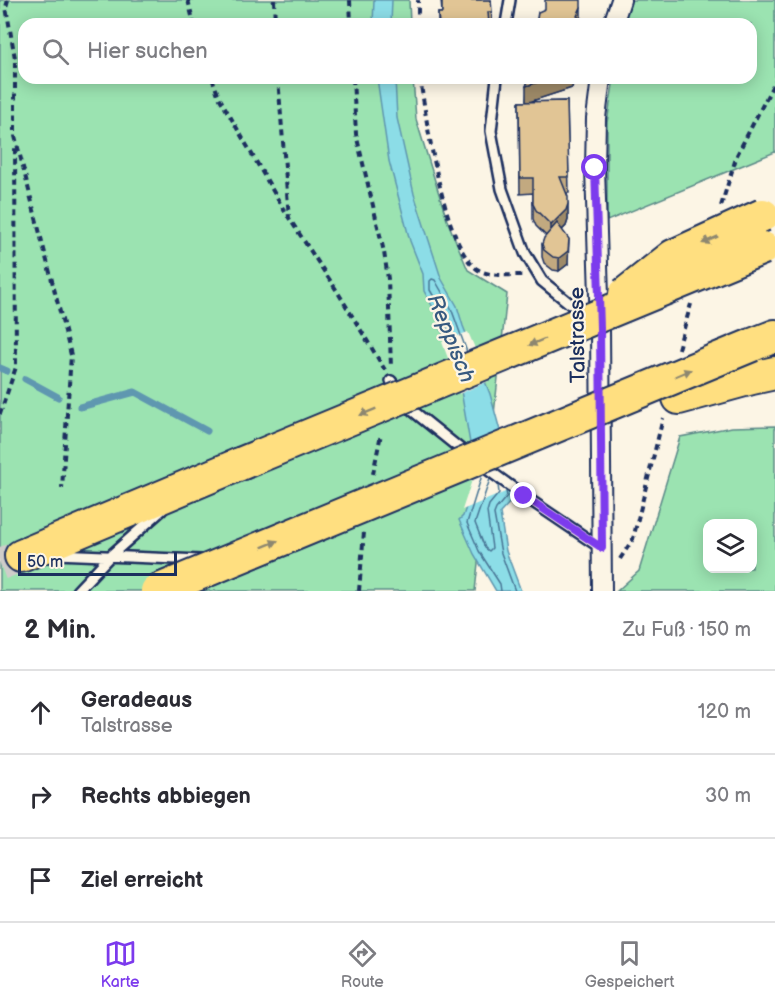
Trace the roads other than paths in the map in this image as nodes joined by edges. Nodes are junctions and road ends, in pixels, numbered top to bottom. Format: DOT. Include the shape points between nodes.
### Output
graph roads {
  1 [pos="510,0"];
  2 [pos="621,0"];
  3 [pos="507,18"];
  4 [pos="615,18"];
  5 [pos="496,84"];
  6 [pos="600,84"];
  7 [pos="769,229"];
  8 [pos="596,324"];
  9 [pos="764,340"];
  10 [pos="764,376"];
  11 [pos="391,381"];
  12 [pos="471,457"];
  13 [pos="205,478"];
  14 [pos="602,548"];
  15 [pos="21,556"];
  16 [pos="110,556"];
  17 [pos="236,558"];
  18 [pos="602,583"];
  19 [pos="77,591"];
  20 [pos="158,591"];
  1 -- 3 [label="lane"];
  2 -- 4 [label="street"];
  5 -- 8 [label="lane" via="491,131 500,177 525,253 538,276"];
  6 -- 8 [label="street, Talstrasse" via="595,159"];
  7 -- 8 [label="highway, one-way, bridge"];
  8 -- 13 [label="highway, one-way, bridge"];
  8 -- 14 [label="street, Talstrasse"];
  12 -- 9 [label="highway, one-way, bridge"];
  10 -- 12 [label="highway, bridge" via="641,410 532,453"];
  11 -- 12 [label="lane" via="413,411"];
  12 -- 14 [label="lane"];
  17 -- 12 [label="highway, one-way, bridge"];
  13 -- 15 [label="highway"];
  13 -- 16 [label="lane"];
  14 -- 18 [label="street, Talstrasse"];
  15 -- 16 [label="lane"];
  16 -- 17 [label="lane"];
  16 -- 19 [label="lane"];
  17 -- 20 [label="highway, bridge"];
}
